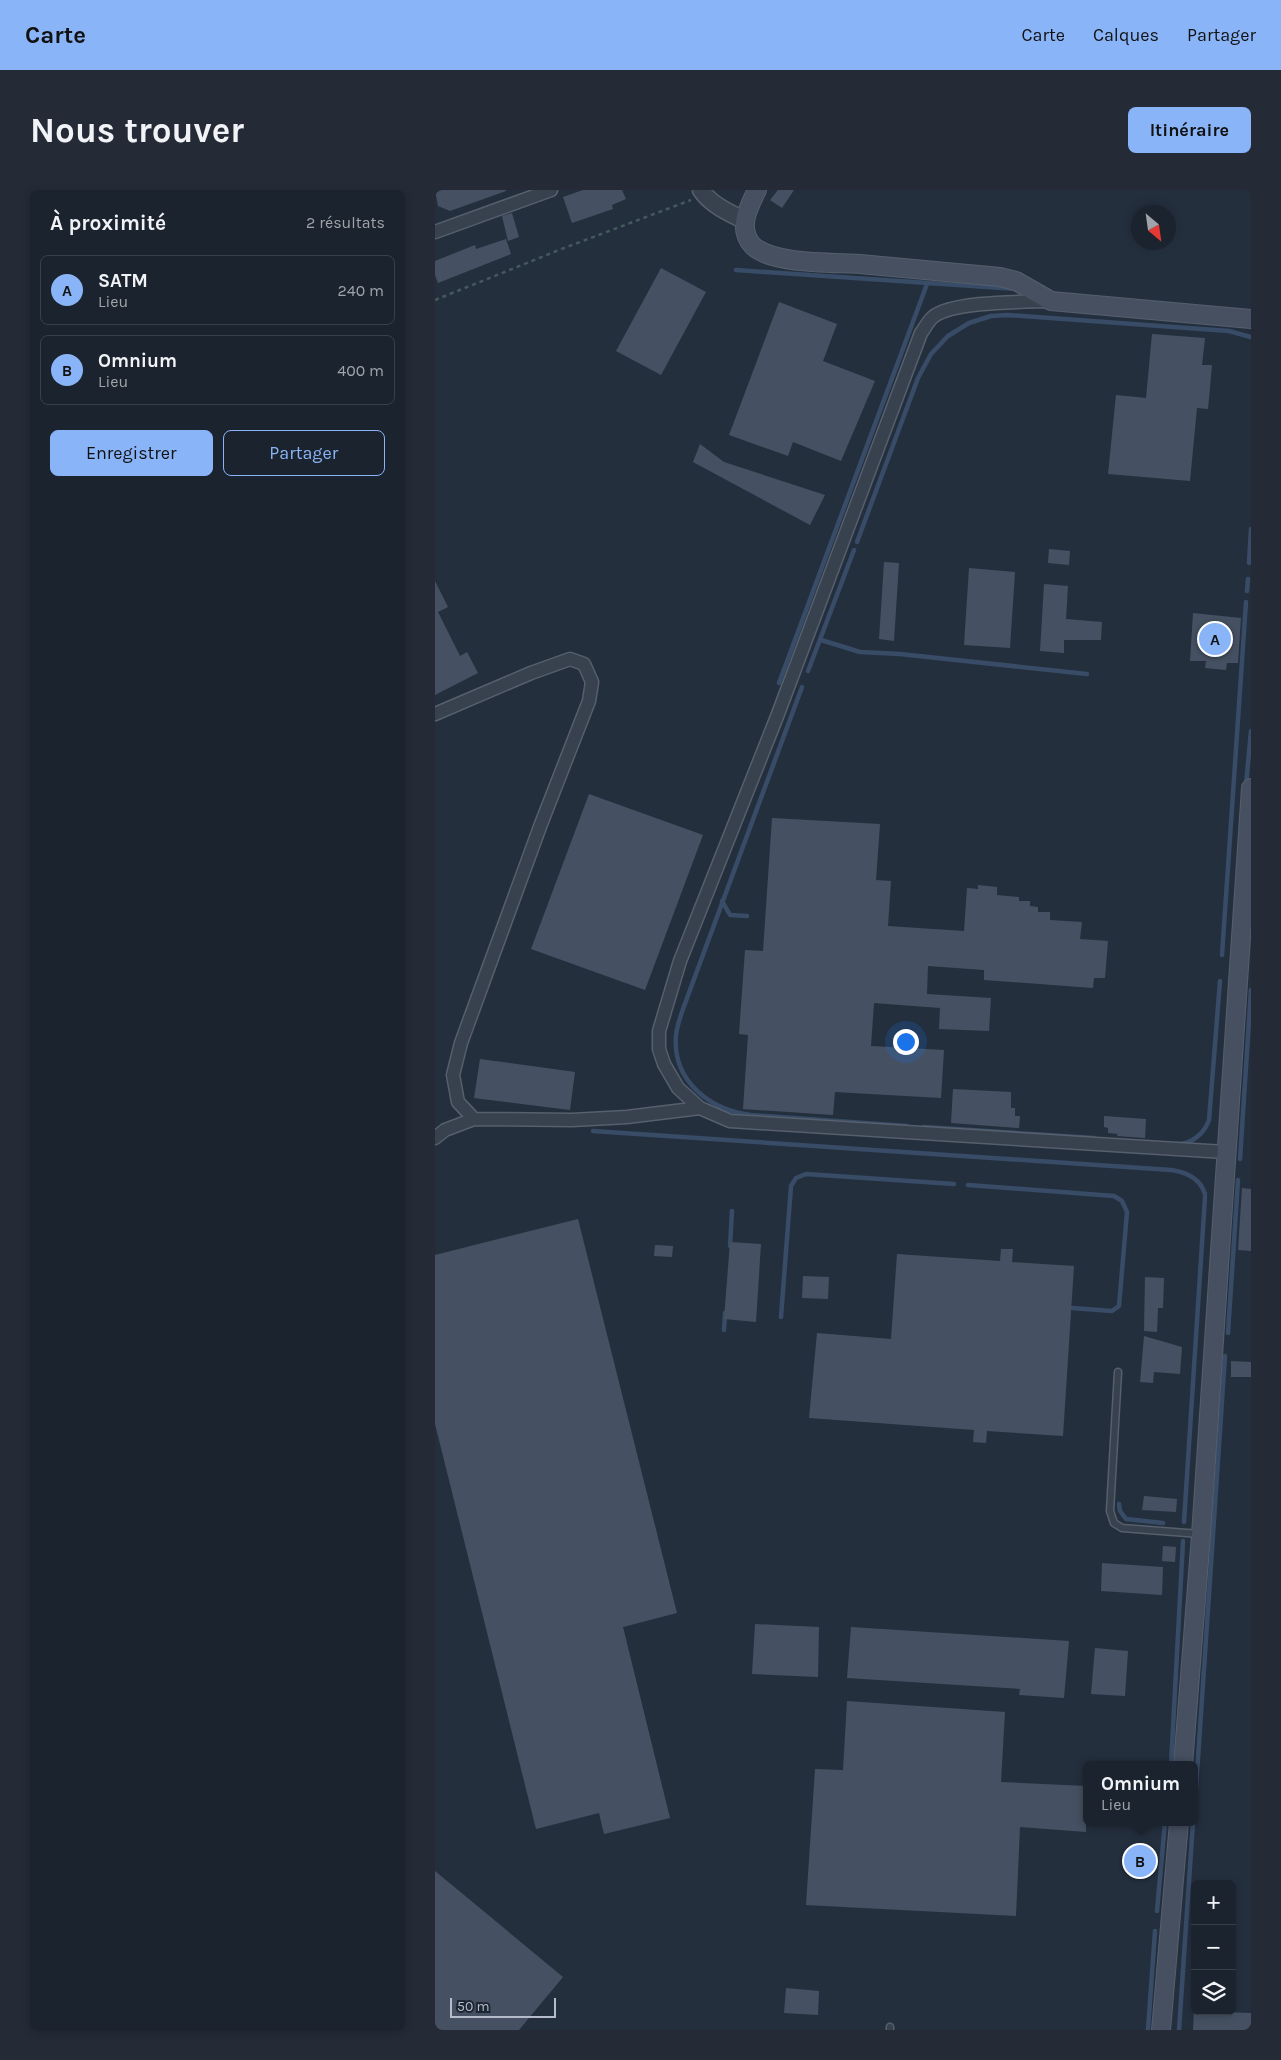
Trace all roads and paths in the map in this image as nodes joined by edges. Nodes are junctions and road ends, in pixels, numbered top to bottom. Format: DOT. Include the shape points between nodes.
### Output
graph roads {
  1 [pos="551,190"];
  2 [pos="703,192"];
  3 [pos="755,193"];
  4 [pos="744,220"];
  5 [pos="435,232"];
  6 [pos="435,300"];
  7 [pos="1051,301"];
  8 [pos="1251,319"];
  9 [pos="435,714"];
  10 [pos="1251,788"];
  11 [pos="700,1108"];
  12 [pos="474,1119"];
  13 [pos="435,1138"];
  14 [pos="1225,1152"];
  15 [pos="1118,1372"];
  16 [pos="1201,1534"];
  17 [pos="1183,1761"];
  18 [pos="1179,1826"];
  19 [pos="1161,2030"];
  1 -- 5 [label="street"];
  2 -- 4 [label="street" via="727,212"];
  2 -- 6 [label="path"];
  3 -- 4 [label="main road"];
  4 -- 7 [label="main road" via="746,235 753,246 777,257 1000,277 1016,281"];
  7 -- 8 [label="main road"];
  7 -- 11 [label="street" via="951,309 933,317 921,333 778,714 680,961 659,1031 659,1049 664,1064 679,1088"];
  9 -- 12 [label="street" via="570,659 584,664 592,682 589,701 461,1043 453,1075 458,1102"];
  10 -- 14 [label="main road"];
  11 -- 12 [label="street" via="572,1120"];
  11 -- 14 [label="street" via="730,1121"];
  12 -- 13 [label="street" via="445,1130"];
  14 -- 16 [label="main road"];
  15 -- 16 [label="lane" via="1111,1510 1114,1523 1122,1528"];
  16 -- 17 [label="main road"];
  18 -- 19 [label="main road"];
}
